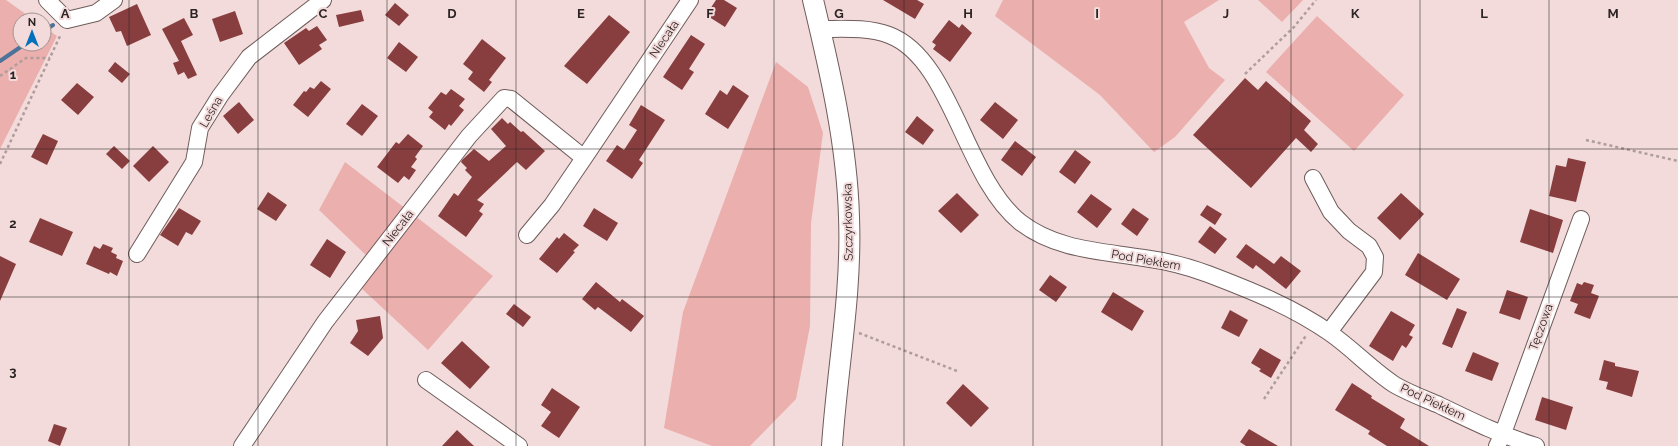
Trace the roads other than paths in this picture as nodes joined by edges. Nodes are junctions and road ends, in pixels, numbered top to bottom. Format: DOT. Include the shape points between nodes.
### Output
graph roads {
  1 [pos="47,0"];
  2 [pos="114,0"];
  3 [pos="323,0"];
  4 [pos="690,0"];
  5 [pos="813,0"];
  6 [pos="820,29"];
  7 [pos="584,158"];
  8 [pos="1313,178"];
  9 [pos="1581,219"];
  10 [pos="526,235"];
  11 [pos="138,254"];
  12 [pos="1329,332"];
  13 [pos="426,380"];
  14 [pos="1499,441"];
  15 [pos="242,446"];
  16 [pos="519,446"];
  17 [pos="832,446"];
  18 [pos="1536,446"];
  1 -- 2 [label="street" via="67,20 96,13"];
  3 -- 11 [label="street, Leśna" via="250,57 220,96 200,128 194,162"];
  4 -- 7 [label="street, Niecała"];
  5 -- 6 [label="main road, Szczyrkowska"];
  6 -- 12 [label="street, Pod Piekłem" via="873,31 889,35 904,42 919,55 939,85 986,180 1019,221 1036,232 1073,247 1172,263 1206,273 1280,304"];
  6 -- 17 [label="main road, Szczyrkowska" via="838,118 848,191 850,249"];
  7 -- 10 [label="street, Niecała" via="552,205"];
  7 -- 15 [label="street, Niecała" via="510,99 504,98 469,136 325,322"];
  8 -- 12 [label="street" via="1332,212 1349,231 1369,246 1375,257 1374,272"];
  9 -- 14 [label="street, Tęczowa"];
  12 -- 14 [label="street, Pod Piekłem" via="1395,385"];
  13 -- 16 [label="street"];
  14 -- 18 [label="street, Pod Piekłem"];
}
